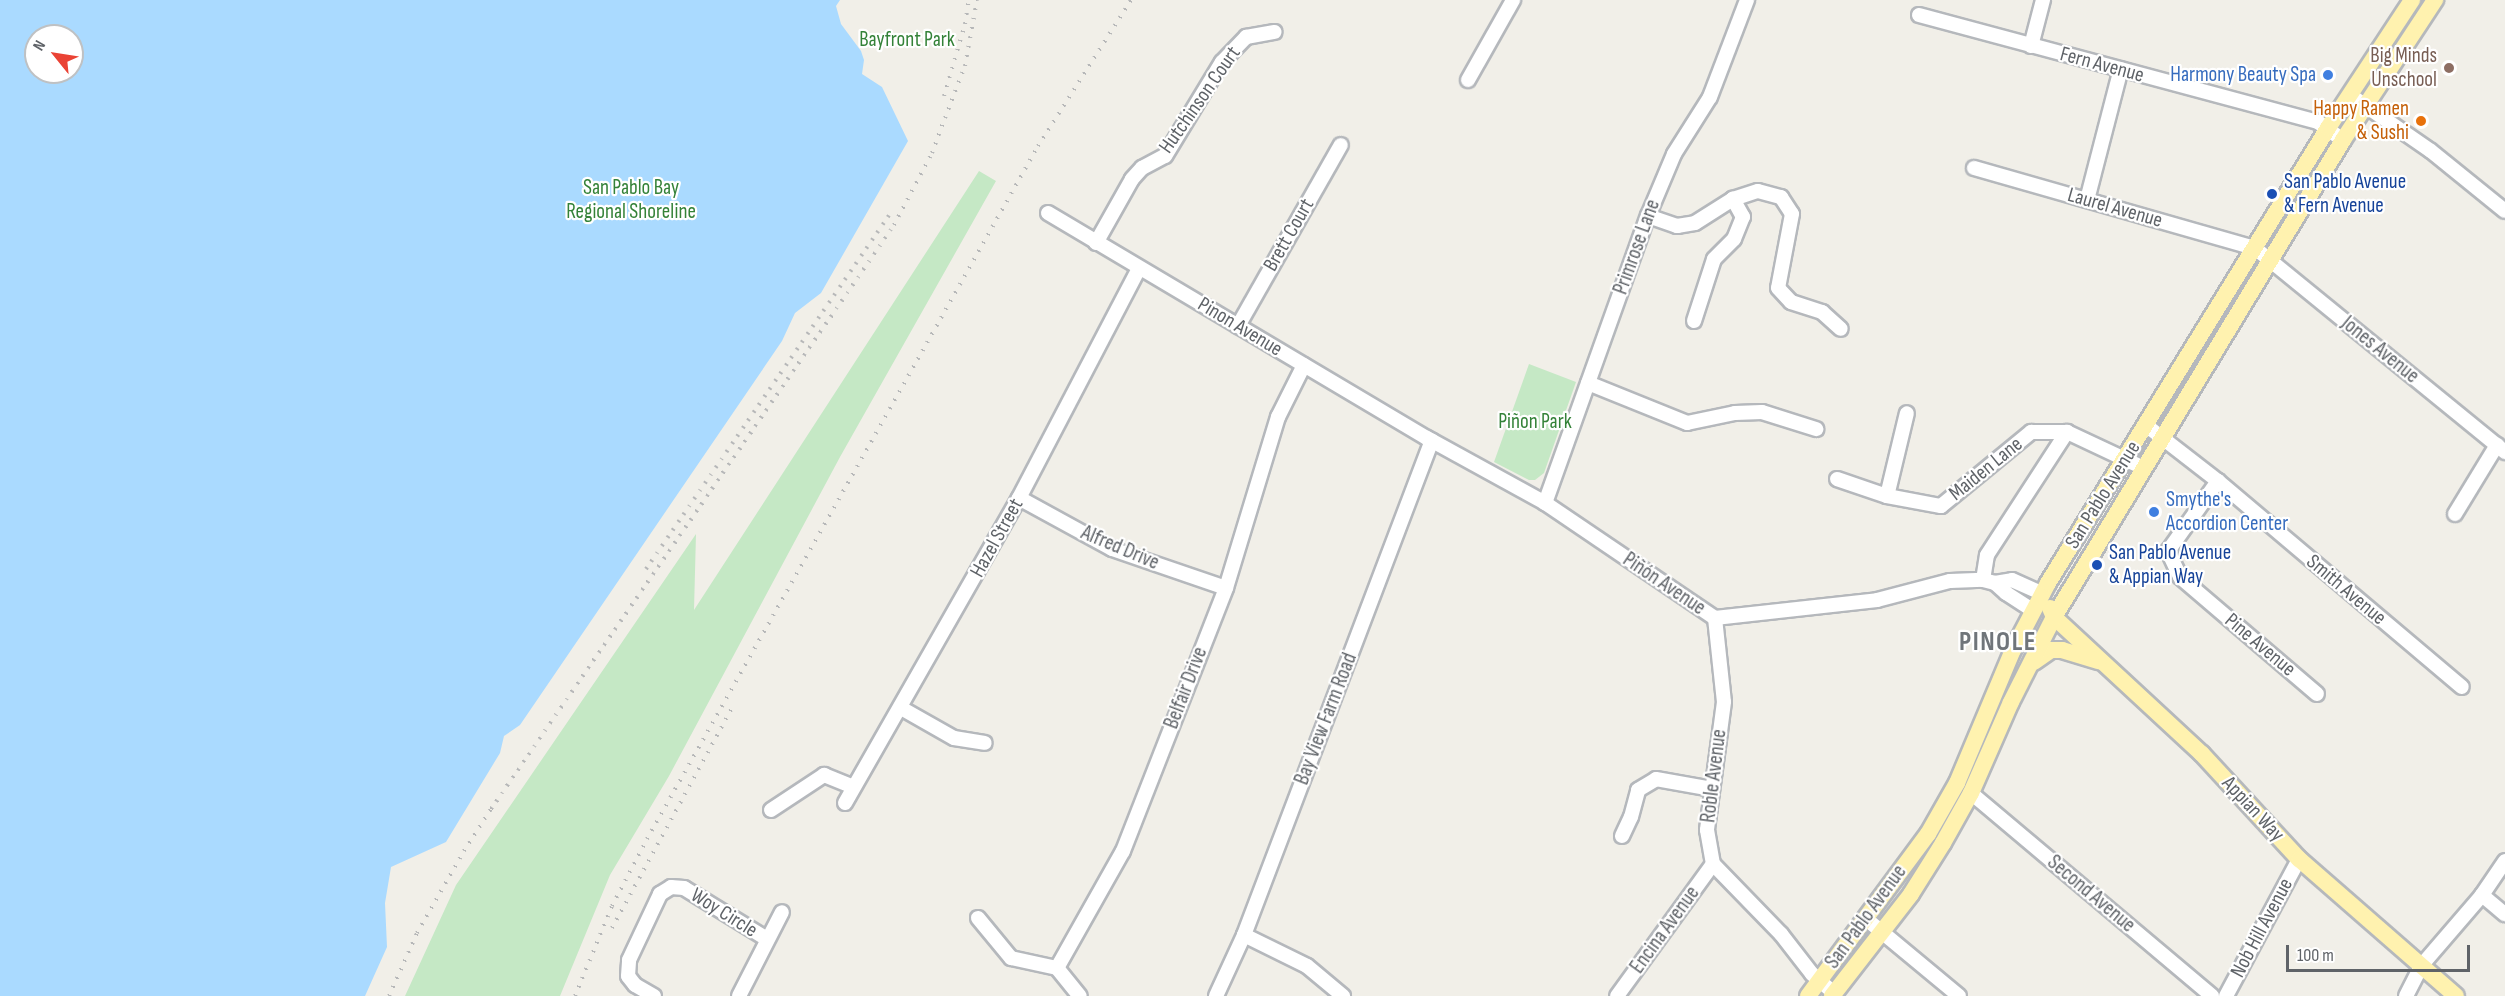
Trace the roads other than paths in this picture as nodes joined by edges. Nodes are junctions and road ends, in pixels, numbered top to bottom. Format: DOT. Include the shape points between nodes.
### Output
graph roads {
  1 [pos="1513,0"];
  2 [pos="1747,0"];
  3 [pos="2043,0"];
  4 [pos="2412,0"];
  5 [pos="2435,0"];
  6 [pos="1919,15"];
  7 [pos="1275,32"];
  8 [pos="2031,46"];
  9 [pos="2121,69"];
  10 [pos="1468,80"];
  11 [pos="2350,95"];
  12 [pos="2366,106"];
  13 [pos="2328,128"];
  14 [pos="2343,140"];
  15 [pos="1341,145"];
  16 [pos="1974,168"];
  17 [pos="1733,199"];
  18 [pos="2087,200"];
  19 [pos="2505,212"];
  20 [pos="1048,213"];
  21 [pos="1648,216"];
  22 [pos="1096,243"];
  23 [pos="2255,248"];
  24 [pos="2270,260"];
  25 [pos="1139,268"];
  26 [pos="1694,321"];
  27 [pos="1238,326"];
  28 [pos="1841,329"];
  29 [pos="1304,365"];
  30 [pos="1588,384"];
  31 [pos="1907,413"];
  32 [pos="2147,426"];
  33 [pos="1816,429"];
  34 [pos="2067,432"];
  35 [pos="2163,438"];
  36 [pos="1432,440"];
  37 [pos="2501,449"];
  38 [pos="2125,458"];
  39 [pos="2144,468"];
  40 [pos="1837,479"];
  41 [pos="2218,482"];
  42 [pos="1887,496"];
  43 [pos="1019,498"];
  44 [pos="1545,503"];
  45 [pos="2455,514"];
  46 [pos="1989,581"];
  47 [pos="1226,588"];
  48 [pos="2043,594"];
  49 [pos="2034,611"];
  50 [pos="2054,617"];
  51 [pos="1715,618"];
  52 [pos="2104,663"];
  53 [pos="2026,669"];
  54 [pos="2462,687"];
  55 [pos="2317,694"];
  56 [pos="901,708"];
  57 [pos="985,743"];
  58 [pos="854,786"];
  59 [pos="1712,789"];
  60 [pos="1971,793"];
  61 [pos="844,803"];
  62 [pos="771,810"];
  63 [pos="1622,836"];
  64 [pos="2299,859"];
  65 [pos="2505,861"];
  66 [pos="1713,864"];
  67 [pos="2482,895"];
  68 [pos="782,912"];
  69 [pos="2505,914"];
  70 [pos="978,918"];
  71 [pos="1866,918"];
  72 [pos="1881,931"];
  73 [pos="1244,935"];
  74 [pos="767,939"];
  75 [pos="2421,966"];
  76 [pos="1057,968"];
  77 [pos="1819,981"];
  78 [pos="1833,994"];
  79 [pos="654,996"];
  80 [pos="739,996"];
  81 [pos="1080,996"];
  82 [pos="1216,996"];
  83 [pos="1343,996"];
  84 [pos="1617,996"];
  85 [pos="1809,996"];
  86 [pos="1959,996"];
  87 [pos="2212,996"];
  88 [pos="2226,996"];
  89 [pos="2406,996"];
  90 [pos="2456,996"];
  1 -- 10 [label="street"];
  2 -- 21 [label="street, Primrose Lane" via="1710,97 1674,154"];
  3 -- 8 [label="street"];
  4 -- 11 [label="main road, San Pablo Avenue"];
  5 -- 12 [label="main road, San Pablo Avenue"];
  6 -- 8 [label="street, Fern Avenue"];
  7 -- 22 [label="street, Hutchinson Court" via="1246,37 1222,62 1165,156 1132,178"];
  8 -- 9 [label="street, Fern Avenue"];
  9 -- 13 [label="street, Fern Avenue" via="2318,122"];
  9 -- 18 [label="street"];
  11 -- 12 [label="street"];
  11 -- 13 [label="main road, San Pablo Avenue"];
  12 -- 14 [label="main road, San Pablo Avenue"];
  12 -- 19 [label="street" via="2431,151"];
  13 -- 14 [label="street, Fern Avenue"];
  13 -- 23 [label="main road, San Pablo Avenue"];
  14 -- 24 [label="main road, San Pablo Avenue"];
  15 -- 27 [label="street, Brett Court"];
  16 -- 18 [label="street, Laurel Avenue"];
  17 -- 21 [label="street" via="1695,223 1677,226"];
  17 -- 26 [label="street" via="1743,217 1734,239 1714,259"];
  17 -- 28 [label="street" via="1758,192 1781,197 1792,214 1778,288 1791,302 1822,312"];
  18 -- 23 [label="street, Laurel Avenue"];
  20 -- 22 [label="street, Pinon Avenue"];
  21 -- 30 [label="street, Primrose Lane"];
  22 -- 25 [label="street, Pinon Avenue"];
  23 -- 24 [label="street, Jones Avenue"];
  23 -- 32 [label="main road, San Pablo Avenue"];
  24 -- 35 [label="main road, San Pablo Avenue"];
  24 -- 37 [label="street, Jones Avenue"];
  25 -- 27 [label="street, Pinon Avenue"];
  25 -- 43 [label="street, Hazel Street"];
  27 -- 29 [label="street, Pinon Avenue"];
  29 -- 36 [label="street, Pinon Avenue"];
  29 -- 47 [label="street, Belfair Drive" via="1278,417"];
  30 -- 33 [label="street" via="1687,423 1762,412"];
  30 -- 44 [label="street, Primrose Lane"];
  31 -- 42 [label="street"];
  32 -- 35 [label="street, Smith Avenue"];
  32 -- 38 [label="main road, San Pablo Avenue"];
  34 -- 38 [label="street, Maiden Lane"];
  34 -- 42 [label="street, Maiden Lane" via="2031,432 1941,506"];
  34 -- 46 [label="street, Maiden Lane" via="1987,555"];
  35 -- 39 [label="main road, San Pablo Avenue"];
  35 -- 41 [label="street, Smith Avenue"];
  36 -- 44 [label="street, Piñón Avenue"];
  36 -- 73 [label="street, Bay View Farm Road"];
  37 -- 45 [label="street"];
  38 -- 39 [label="street, Maiden Lane"];
  38 -- 48 [label="main road, San Pablo Avenue"];
  39 -- 50 [label="main road, San Pablo Avenue"];
  40 -- 42 [label="street, Maiden Lane"];
  41 -- 54 [label="street, Smith Avenue"];
  41 -- 55 [label="street, Pine Avenue" via="2168,551 2180,577"];
  43 -- 47 [label="street, Alfred Drive" via="1112,549"];
  43 -- 56 [label="street, Hazel Street"];
  44 -- 51 [label="street, Piñón Avenue"];
  46 -- 48 [label="street, Piñón Avenue" via="2012,580"];
  46 -- 49 [label="street"];
  46 -- 51 [label="street, Piñón Avenue" via="1950,582 1877,600"];
  47 -- 76 [label="street, Belfair Drive" via="1122,850"];
  48 -- 49 [label="main road, San Pablo Avenue"];
  48 -- 50 [label="main road, Appian Way"];
  49 -- 50 [label="main road, Appian Way"];
  49 -- 71 [label="main road, San Pablo Avenue" via="1998,684 1957,783 1928,834"];
  50 -- 52 [label="main road, Appian Way"];
  50 -- 53 [label="main road, San Pablo Avenue"];
  51 -- 59 [label="street, Roble Avenue" via="1724,702"];
  52 -- 53 [label="main road" via="2051,650"];
  52 -- 64 [label="main road, Appian Way" via="2202,754"];
  53 -- 60 [label="main road, San Pablo Avenue"];
  56 -- 57 [label="street" via="954,738"];
  56 -- 58 [label="street, Hazel Street"];
  58 -- 61 [label="street, Hazel Street"];
  58 -- 62 [label="street" via="825,775"];
  59 -- 63 [label="street" via="1656,779 1638,790"];
  59 -- 66 [label="street, Roble Avenue" via="1707,830"];
  60 -- 72 [label="main road, San Pablo Avenue" via="1911,894"];
  60 -- 87 [label="street, Second Avenue"];
  64 -- 75 [label="main road, Appian Way"];
  64 -- 88 [label="street, Nob Hill Avenue"];
  65 -- 67 [label="street"];
  66 -- 77 [label="street" via="1781,934"];
  66 -- 84 [label="street, Encina Avenue"];
  67 -- 69 [label="street"];
  67 -- 75 [label="street"];
  68 -- 74 [label="street"];
  70 -- 76 [label="street" via="1011,958"];
  71 -- 72 [label="street"];
  71 -- 77 [label="main road, San Pablo Avenue"];
  72 -- 78 [label="main road, San Pablo Avenue"];
  72 -- 86 [label="street"];
  73 -- 82 [label="street, Bay View Farm Road"];
  73 -- 83 [label="street" via="1307,966"];
  74 -- 79 [label="street, Woy Circle" via="684,888 670,887 660,894 629,960 628,976"];
  74 -- 80 [label="street"];
  75 -- 89 [label="street"];
  75 -- 90 [label="main road, Appian Way"];
  76 -- 81 [label="street"];
  77 -- 78 [label="street"];
  77 -- 85 [label="main road, San Pablo Avenue"];
}
